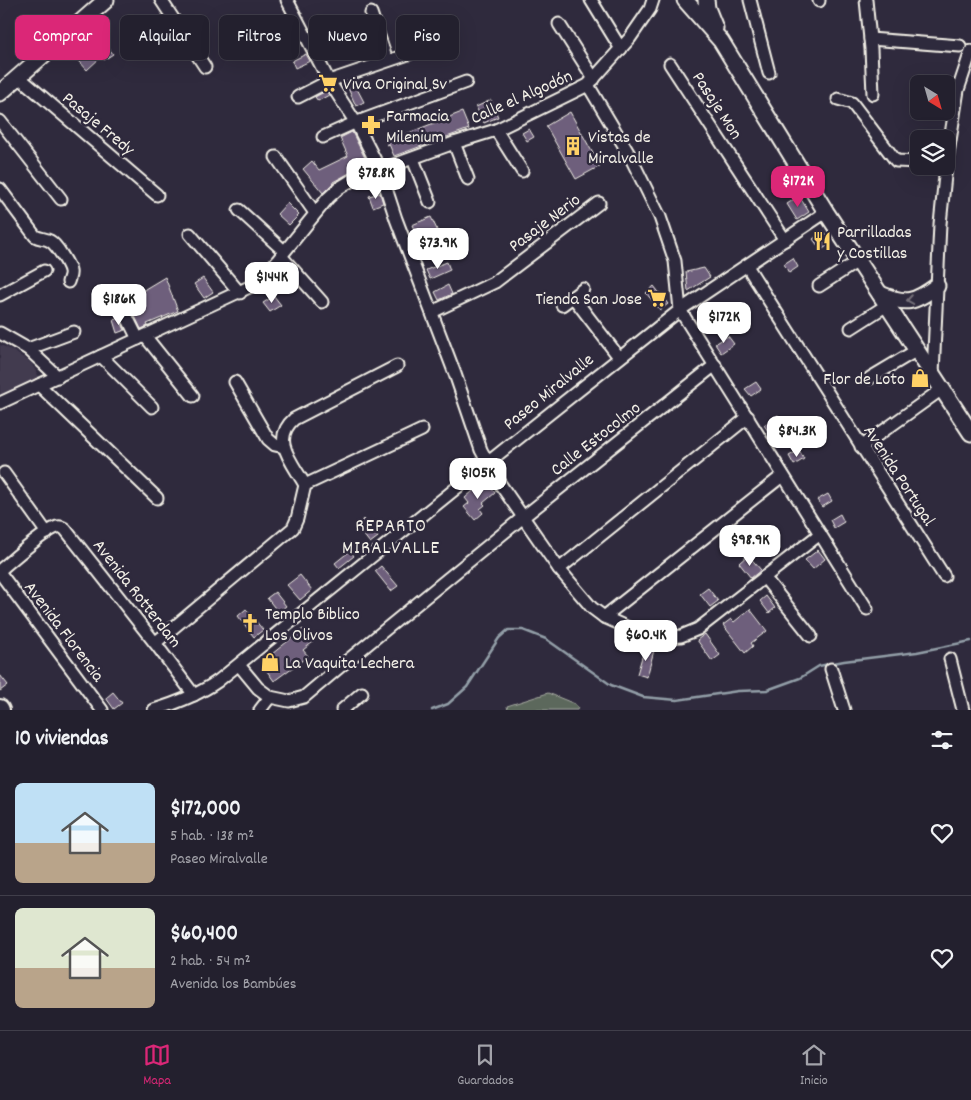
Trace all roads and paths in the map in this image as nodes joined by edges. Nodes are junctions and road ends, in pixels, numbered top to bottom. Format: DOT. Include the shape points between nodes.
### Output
graph roads {
  1 [pos="106,0"];
  2 [pos="161,0"];
  3 [pos="287,0"];
  4 [pos="591,0"];
  5 [pos="662,0"];
  6 [pos="685,0"];
  7 [pos="706,0"];
  8 [pos="750,0"];
  9 [pos="866,0"];
  10 [pos="651,4"];
  11 [pos="371,13"];
  12 [pos="560,24"];
  13 [pos="870,39"];
  14 [pos="721,41"];
  15 [pos="960,46"];
  16 [pos="620,49"];
  17 [pos="971,52"];
  18 [pos="396,57"];
  19 [pos="388,60"];
  20 [pos="670,64"];
  21 [pos="205,67"];
  22 [pos="769,72"];
  23 [pos="19,77"];
  24 [pos="329,81"];
  25 [pos="466,82"];
  26 [pos="591,82"];
  27 [pos="958,90"];
  28 [pos="971,92"];
  29 [pos="0,93"];
  30 [pos="873,94"];
  31 [pos="298,97"];
  32 [pos="838,99"];
  33 [pos="0,121"];
  34 [pos="356,123"];
  35 [pos="496,130"];
  36 [pos="952,130"];
  37 [pos="323,137"];
  38 [pos="454,143"];
  39 [pos="276,158"];
  40 [pos="413,159"];
  41 [pos="910,162"];
  42 [pos="380,170"];
  43 [pos="522,171"];
  44 [pos="945,175"];
  45 [pos="468,179"];
  46 [pos="0,190"];
  47 [pos="157,195"];
  48 [pos="61,199"];
  49 [pos="430,202"];
  50 [pos="599,203"];
  51 [pos="240,210"];
  52 [pos="826,212"];
  53 [pos="315,213"];
  54 [pos="190,234"];
  55 [pos="785,240"];
  56 [pos="282,254"];
  57 [pos="858,261"];
  58 [pos="747,266"];
  59 [pos="44,270"];
  60 [pos="68,282"];
  61 [pos="819,286"];
  62 [pos="937,286"];
  63 [pos="584,289"];
  64 [pos="240,293"];
  65 [pos="0,295"];
  66 [pos="573,296"];
  67 [pos="883,299"];
  68 [pos="322,302"];
  69 [pos="562,305"];
  70 [pos="680,310"];
  71 [pos="432,312"];
  72 [pos="126,315"];
  73 [pos="852,328"];
  74 [pos="74,332"];
  75 [pos="0,333"];
  76 [pos="142,338"];
  77 [pos="28,349"];
  78 [pos="917,350"];
  79 [pos="101,356"];
  80 [pos="619,357"];
  81 [pos="715,365"];
  82 [pos="397,366"];
  83 [pos="933,374"];
  84 [pos="58,377"];
  85 [pos="870,378"];
  86 [pos="235,382"];
  87 [pos="39,385"];
  88 [pos="942,389"];
  89 [pos="193,396"];
  90 [pos="0,403"];
  91 [pos="152,407"];
  92 [pos="748,418"];
  93 [pos="970,429"];
  94 [pos="422,430"];
  95 [pos="284,447"];
  96 [pos="861,447"];
  97 [pos="487,464"];
  98 [pos="4,473"];
  99 [pos="782,476"];
  100 [pos="305,484"];
  101 [pos="157,498"];
  102 [pos="522,518"];
  103 [pos="47,533"];
  104 [pos="820,534"];
  105 [pos="559,569"];
  106 [pos="0,572"];
  107 [pos="944,576"];
  108 [pos="764,577"];
  109 [pos="867,609"];
  110 [pos="604,618"];
  111 [pos="811,636"];
  112 [pos="155,643"];
  113 [pos="950,659"];
  114 [pos="239,665"];
  115 [pos="831,668"];
  116 [pos="362,693"];
  117 [pos="194,695"];
  118 [pos="270,697"];
  119 [pos="102,710"];
  120 [pos="154,710"];
  121 [pos="260,710"];
  122 [pos="342,710"];
  123 [pos="844,710"];
  124 [pos="963,710"];
  1 -- 23 [label="main road"];
  2 -- 21 [label="street"];
  3 -- 24 [label="street"];
  4 -- 16 [label="street"];
  5 -- 10 [label="street, Calle el Algodón"];
  6 -- 14 [label="main road"];
  7 -- 14 [label="main road"];
  8 -- 22 [label="street"];
  9 -- 13 [label="street"];
  10 -- 16 [label="street, Calle el Algodón"];
  11 -- 19 [label="street"];
  12 -- 26 [label="street"];
  13 -- 15 [label="street"];
  13 -- 30 [label="street"];
  14 -- 52 [label="main road"];
  16 -- 26 [label="street, Calle el Algodón"];
  17 -- 27 [label="street"];
  18 -- 19 [label="street"];
  19 -- 24 [label="street"];
  20 -- 55 [label="street, Pasaje Mon"];
  23 -- 29 [label="main road"];
  23 -- 47 [label="street, Pasaje Fredy"];
  24 -- 31 [label="street"];
  24 -- 34 [label="street"];
  25 -- 34 [label="street"];
  26 -- 35 [label="street, Calle el Algodón"];
  26 -- 70 [label="street" via="660,217 675,261"];
  27 -- 28 [label="street"];
  27 -- 36 [label="street"];
  32 -- 41 [label="street" via="852,103 896,161"];
  33 -- 48 [label="street"];
  34 -- 37 [label="street"];
  34 -- 42 [label="street"];
  35 -- 38 [label="street, Calle el Algodón"];
  35 -- 43 [label="street"];
  38 -- 40 [label="street, Calle el Algodón"];
  38 -- 45 [label="street"];
  39 -- 53 [label="street"];
  40 -- 42 [label="street, Calle el Algodón"];
  40 -- 49 [label="street"];
  42 -- 53 [label="street, Calle el Algodón" via="339,188"];
  42 -- 71 [label="street"];
  44 -- 62 [label="street"];
  46 -- 60 [label="street" via="35,236 54,244 70,268"];
  50 -- 71 [label="street, Pasaje Nerio" via="495,282"];
  51 -- 56 [label="street"];
  52 -- 55 [label="street, Paseo Miralvalle"];
  52 -- 57 [label="main road"];
  53 -- 56 [label="street, Calle el Algodón"];
  54 -- 64 [label="street"];
  55 -- 58 [label="street, Paseo Miralvalle"];
  56 -- 64 [label="street, Calle el Algodón" via="260,282"];
  56 -- 68 [label="street"];
  57 -- 61 [label="street"];
  57 -- 67 [label="main road"];
  58 -- 70 [label="street, Paseo Miralvalle"];
  58 -- 96 [label="street, Avenida Portugal"];
  59 -- 65 [label="street"];
  62 -- 67 [label="main road, one-way" via="912,301"];
  62 -- 83 [label="street"];
  63 -- 66 [label="street"];
  64 -- 76 [label="street, Calle el Algodón"];
  66 -- 69 [label="street"];
  66 -- 80 [label="street"];
  67 -- 73 [label="street"];
  67 -- 78 [label="main road"];
  70 -- 80 [label="street, Paseo Miralvalle"];
  70 -- 81 [label="street"];
  71 -- 97 [label="street"];
  72 -- 76 [label="street"];
  74 -- 77 [label="street"];
  75 -- 77 [label="street"];
  76 -- 79 [label="street, Calle el Algodón"];
  76 -- 89 [label="street"];
  77 -- 84 [label="street"];
  78 -- 83 [label="main road"];
  78 -- 85 [label="street"];
  79 -- 84 [label="street, Calle el Algodón"];
  79 -- 91 [label="street"];
  80 -- 97 [label="street, Paseo Miralvalle"];
  81 -- 92 [label="street"];
  81 -- 102 [label="street, Calle Estocolmo"];
  82 -- 95 [label="street" via="294,419 284,430"];
  83 -- 88 [label="main road"];
  84 -- 87 [label="street, Calle el Algodón"];
  86 -- 95 [label="street" via="268,439"];
  87 -- 90 [label="street, Calle el Algodón"];
  87 -- 101 [label="street"];
  88 -- 93 [label="main road"];
  88 -- 96 [label="street"];
  92 -- 99 [label="street"];
  92 -- 105 [label="street"];
  94 -- 100 [label="street"];
  95 -- 100 [label="street"];
  96 -- 107 [label="street, Avenida Portugal"];
  97 -- 102 [label="street"];
  97 -- 114 [label="street, Paseo Miralvalle"];
  98 -- 103 [label="street"];
  99 -- 104 [label="street"];
  99 -- 110 [label="street"];
  100 -- 112 [label="street" via="293,528"];
  102 -- 105 [label="street"];
  102 -- 118 [label="street, Calle Estocolmo" via="304,697 288,701"];
  103 -- 106 [label="street"];
  103 -- 112 [label="street, Avenida Rotterdam" via="57,527 65,529"];
  104 -- 108 [label="street"];
  104 -- 109 [label="street"];
  105 -- 110 [label="street"];
  106 -- 119 [label="street, Avenida Florencia"];
  108 -- 110 [label="street" via="698,629 680,636 640,633"];
  108 -- 111 [label="street"];
  112 -- 117 [label="street, Avenida Rotterdam"];
  113 -- 124 [label="street"];
  114 -- 117 [label="street, Paseo Miralvalle"];
  114 -- 118 [label="street"];
  115 -- 123 [label="street"];
  116 -- 122 [label="street"];
  117 -- 120 [label="street, Paseo Miralvalle"];
  118 -- 121 [label="street"];
}
